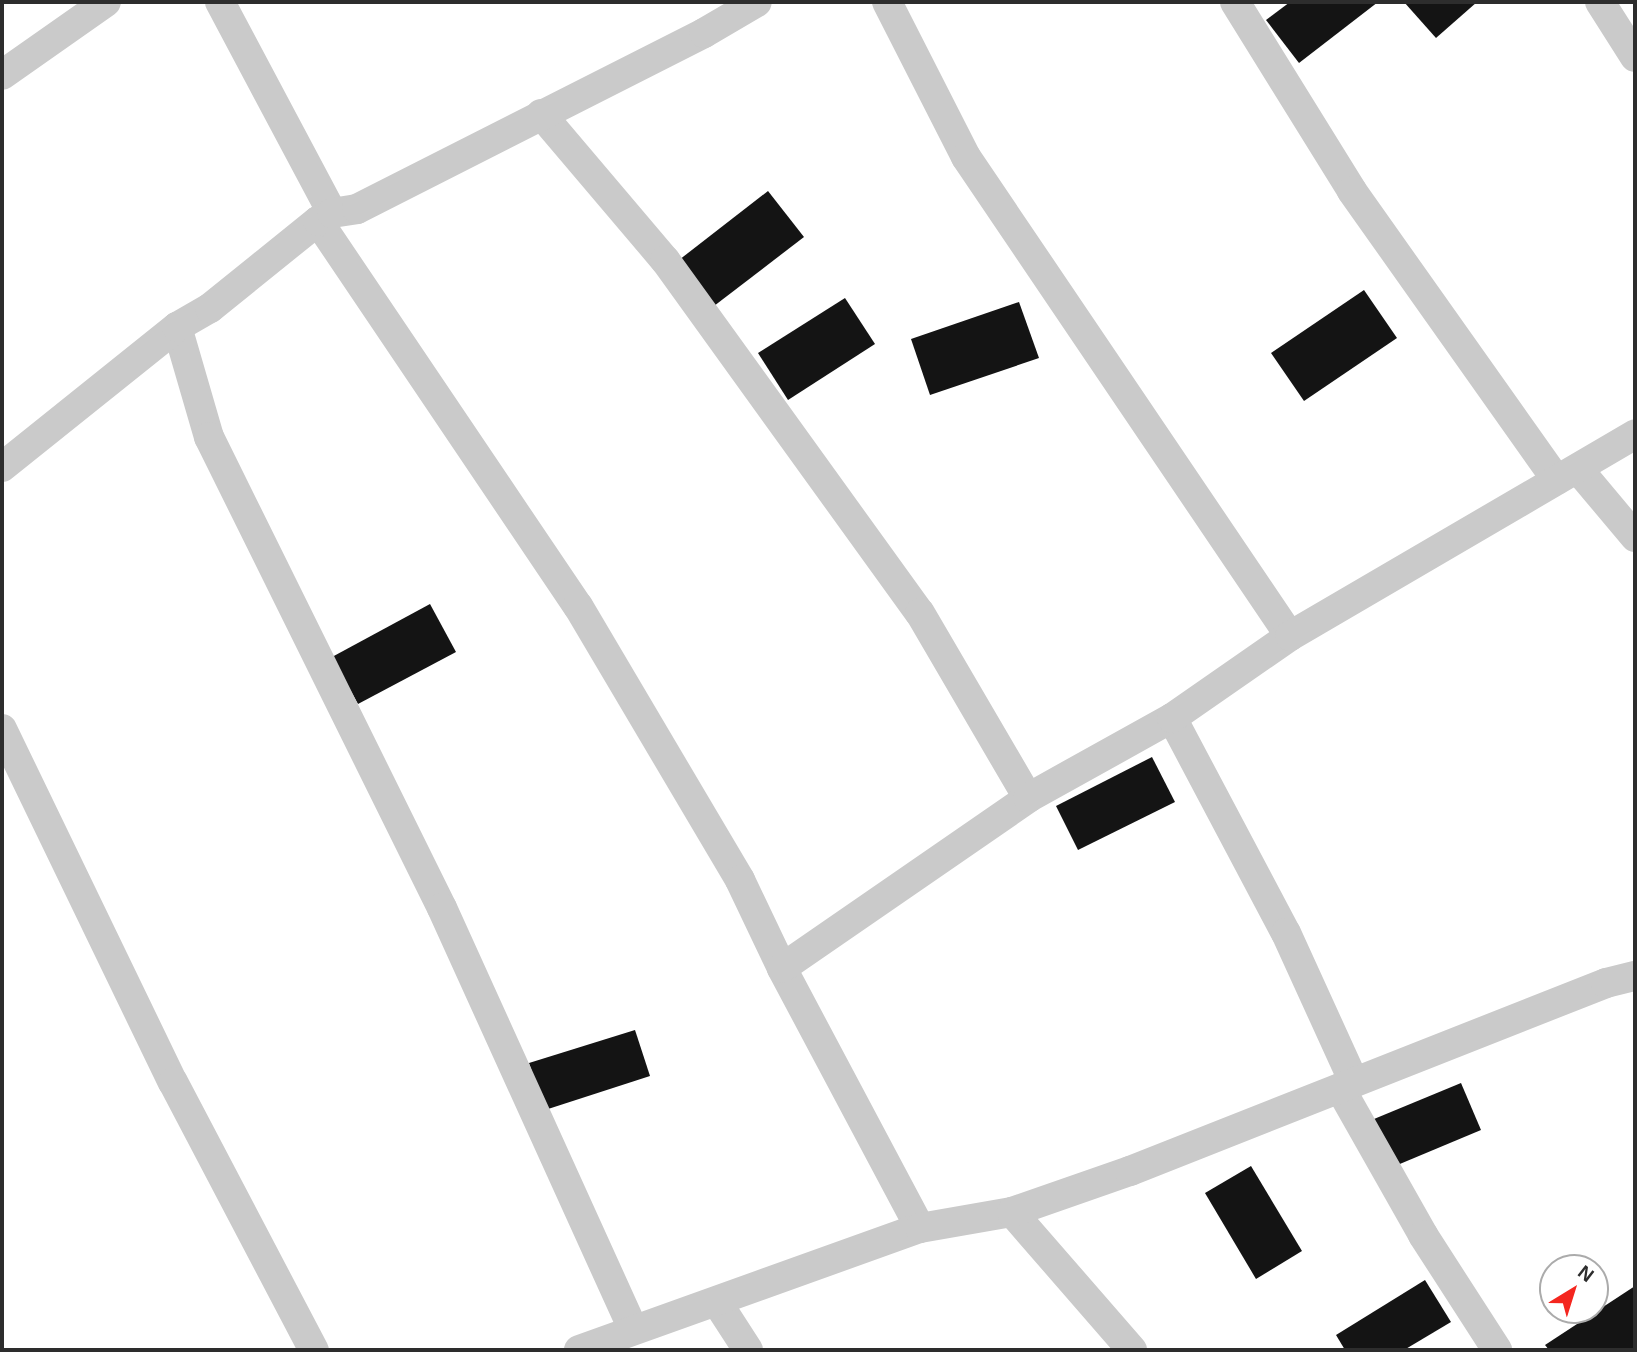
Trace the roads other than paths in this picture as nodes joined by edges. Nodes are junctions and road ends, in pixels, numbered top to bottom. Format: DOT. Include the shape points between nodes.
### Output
graph roads {
  1 [pos="106,2"];
  2 [pos="220,2"];
  3 [pos="757,2"];
  4 [pos="887,2"];
  5 [pos="1235,2"];
  6 [pos="1600,2"];
  7 [pos="1635,57"];
  8 [pos="2,75"];
  9 [pos="541,114"];
  10 [pos="325,217"];
  11 [pos="177,327"];
  12 [pos="1635,434"];
  13 [pos="2,467"];
  14 [pos="1567,475"];
  15 [pos="1635,537"];
  16 [pos="1290,636"];
  17 [pos="1172,718"];
  18 [pos="2,729"];
  19 [pos="1028,798"];
  20 [pos="782,968"];
  21 [pos="1635,976"];
  22 [pos="1347,1085"];
  23 [pos="1012,1212"];
  24 [pos="920,1228"];
  25 [pos="717,1302"];
  26 [pos="633,1330"];
  27 [pos="314,1350"];
  28 [pos="579,1350"];
  29 [pos="748,1350"];
  30 [pos="1132,1350"];
  31 [pos="1497,1350"];
  1 -- 8 [label="street"];
  2 -- 10 [label="street"];
  3 -- 9 [label="street"];
  4 -- 16 [label="street" via="966,157"];
  5 -- 14 [label="street" via="1352,191"];
  6 -- 7 [label="street"];
  9 -- 10 [label="street" via="357,209"];
  9 -- 19 [label="street" via="665,260 919,613"];
  10 -- 11 [label="street" via="210,307"];
  10 -- 20 [label="street" via="578,606 740,880"];
  11 -- 13 [label="street"];
  11 -- 26 [label="street" via="209,437 442,908"];
  12 -- 14 [label="street"];
  14 -- 15 [label="street"];
  14 -- 16 [label="street"];
  16 -- 17 [label="street"];
  17 -- 19 [label="street"];
  17 -- 22 [label="street" via="1286,933"];
  18 -- 27 [label="street" via="173,1082"];
  19 -- 20 [label="street"];
  20 -- 24 [label="street"];
  21 -- 22 [label="street" via="1606,983"];
  22 -- 23 [label="street"];
  22 -- 31 [label="street" via="1423,1235"];
  23 -- 24 [label="street"];
  23 -- 30 [label="street"];
  24 -- 25 [label="street"];
  25 -- 26 [label="street"];
  25 -- 29 [label="street"];
  26 -- 28 [label="street"];
}
